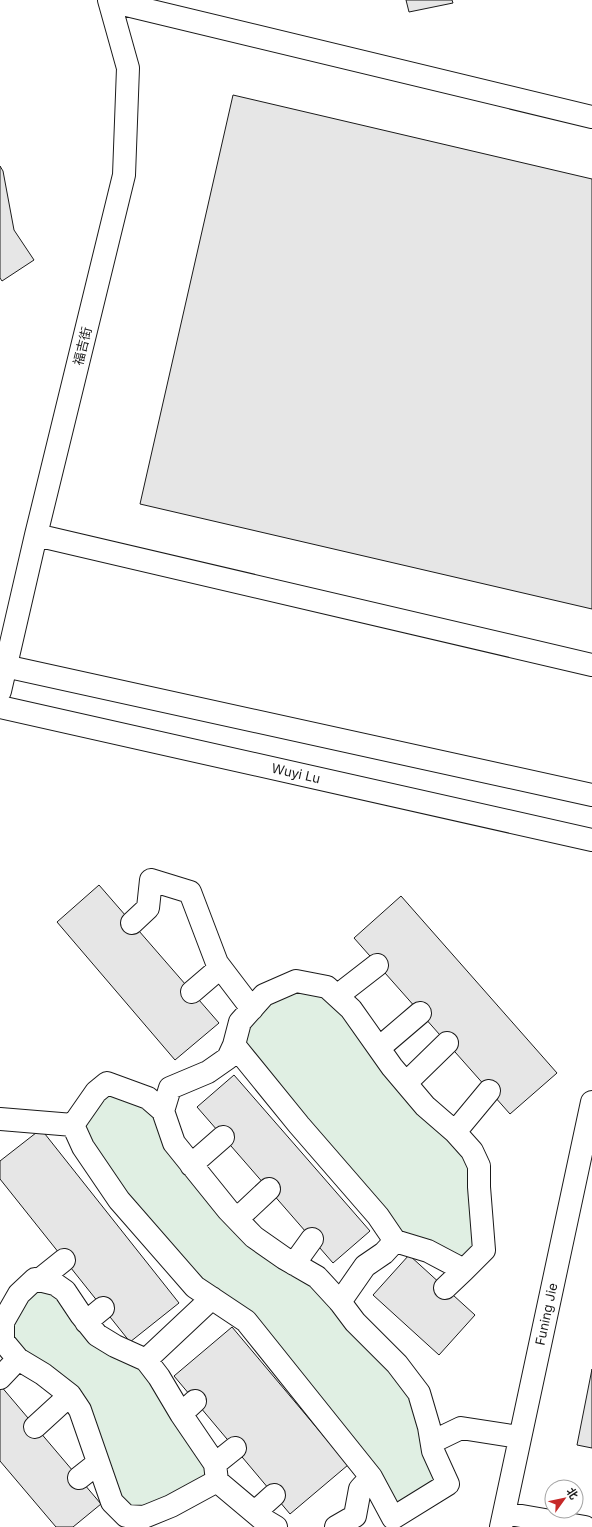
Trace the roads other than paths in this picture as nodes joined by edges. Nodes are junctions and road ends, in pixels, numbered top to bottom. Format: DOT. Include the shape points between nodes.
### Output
graph roads {
  1 [pos="110,0"];
  2 [pos="592,117"];
  3 [pos="36,535"];
  4 [pos="592,665"];
  5 [pos="3,666"];
  6 [pos="0,690"];
  7 [pos="0,707"];
  8 [pos="592,795"];
  9 [pos="592,840"];
  10 [pos="132,923"];
  11 [pos="377,965"];
  12 [pos="220,968"];
  13 [pos="192,992"];
  14 [pos="337,996"];
  15 [pos="252,1009"];
  16 [pos="420,1013"];
  17 [pos="447,1043"];
  18 [pos="234,1045"];
  19 [pos="379,1048"];
  20 [pos="406,1083"];
  21 [pos="489,1091"];
  22 [pos="592,1102"];
  23 [pos="163,1111"];
  24 [pos="0,1119"];
  25 [pos="73,1125"];
  26 [pos="455,1132"];
  27 [pos="223,1137"];
  28 [pos="191,1165"];
  29 [pos="269,1190"];
  30 [pos="237,1220"];
  31 [pos="312,1239"];
  32 [pos="395,1241"];
  33 [pos="64,1260"];
  34 [pos="294,1264"];
  35 [pos="464,1270"];
  36 [pos="39,1280"];
  37 [pos="445,1288"];
  38 [pos="212,1298"];
  39 [pos="340,1302"];
  40 [pos="103,1308"];
  41 [pos="86,1322"];
  42 [pos="18,1359"];
  43 [pos="146,1360"];
  44 [pos="0,1378"];
  45 [pos="70,1395"];
  46 [pos="35,1426"];
  47 [pos="519,1437"];
  48 [pos="432,1442"];
  49 [pos="234,1448"];
  50 [pos="98,1463"];
  51 [pos="216,1473"];
  52 [pos="371,1477"];
  53 [pos="79,1478"];
  54 [pos="274,1495"];
  55 [pos="255,1512"];
  56 [pos="502,1520"];
  57 [pos="396,1523"];
  58 [pos="276,1527"];
  59 [pos="336,1527"];
  60 [pos="585,1527"];
  1 -- 2 [label="street"];
  1 -- 3 [label="street, 福吉街" via="128,68 124,175"];
  3 -- 4 [label="street"];
  3 -- 5 [label="street, 福吉街"];
  5 -- 6 [label="street, 福吉街"];
  5 -- 8 [label="street"];
  7 -- 9 [label="street, Wuyi Lu"];
  10 -- 12 [label="street" via="148,908 151,880 190,892"];
  11 -- 14 [label="street"];
  12 -- 13 [label="street"];
  12 -- 15 [label="street"];
  14 -- 15 [label="street" via="328,987 296,981 264,995"];
  14 -- 19 [label="street" via="351,1009"];
  15 -- 18 [label="street" via="240,1022"];
  16 -- 19 [label="street"];
  17 -- 20 [label="street"];
  18 -- 23 [label="street" via="228,1058 208,1072 170,1088"];
  18 -- 32 [label="street" via="378,1216"];
  19 -- 20 [label="street"];
  20 -- 26 [label="street" via="425,1106"];
  21 -- 26 [label="street"];
  22 -- 47 [label="street, Funing Jie"];
  23 -- 25 [label="street" via="148,1098 107,1083 96,1092"];
  23 -- 28 [label="street" via="174,1143"];
  24 -- 25 [label="street"];
  25 -- 38 [label="street" via="83,1147 119,1200 195,1287"];
  26 -- 35 [label="street" via="472,1151 479,1166 484,1250"];
  27 -- 28 [label="street"];
  28 -- 30 [label="street"];
  29 -- 30 [label="street"];
  30 -- 34 [label="street" via="254,1237"];
  31 -- 34 [label="street"];
  32 -- 35 [label="street" via="428,1251"];
  32 -- 39 [label="street" via="384,1253 365,1266"];
  33 -- 36 [label="street"];
  34 -- 39 [label="street" via="317,1278"];
  35 -- 37 [label="street"];
  36 -- 41 [label="street" via="55,1284 65,1291"];
  36 -- 42 [label="street" via="35,1279 19,1294 3,1322 3,1341"];
  38 -- 43 [label="street"];
  38 -- 52 [label="street" via="246,1321"];
  39 -- 48 [label="street" via="355,1322 397,1364 419,1393"];
  40 -- 41 [label="street"];
  41 -- 43 [label="street" via="97,1335"];
  42 -- 44 [label="street"];
  42 -- 45 [label="street"];
  43 -- 51 [label="street" via="188,1407"];
  45 -- 46 [label="street"];
  45 -- 50 [label="street" via="80,1410"];
  47 -- 48 [label="street" via="461,1428"];
  47 -- 56 [label="street, Funing Jie"];
  48 -- 57 [label="street" via="433,1451 448,1484"];
  49 -- 51 [label="street"];
  50 -- 51 [label="street" via="112,1502 126,1516 144,1517 164,1509"];
  50 -- 53 [label="street"];
  51 -- 55 [label="street"];
  52 -- 57 [label="street"];
  52 -- 59 [label="street" via="360,1489 355,1516"];
  54 -- 55 [label="street"];
  55 -- 58 [label="street"];
  56 -- 60 [label="street"];
}
